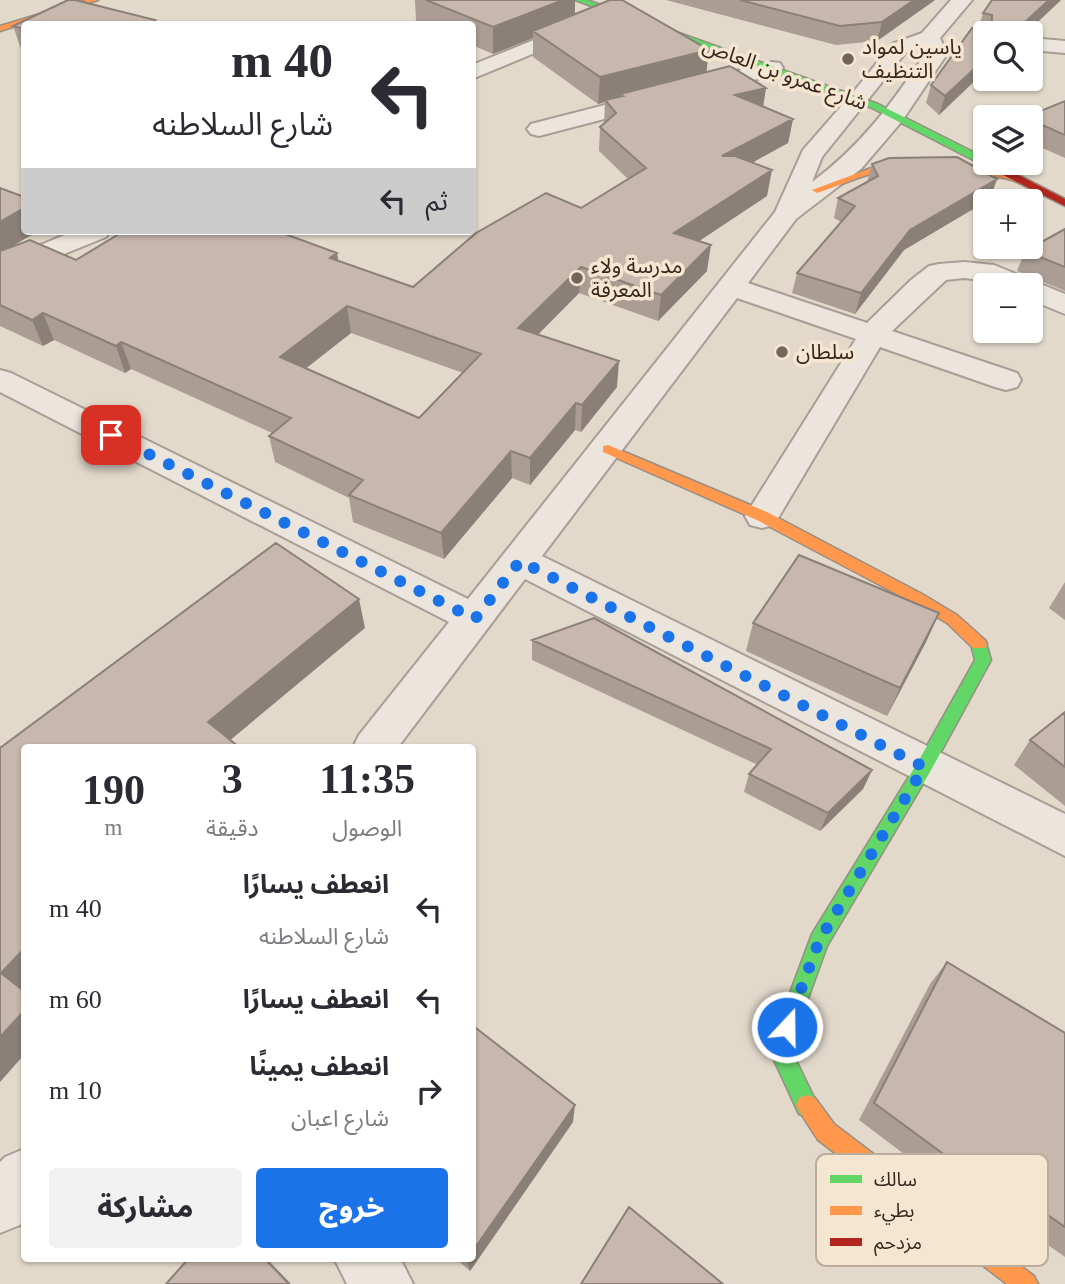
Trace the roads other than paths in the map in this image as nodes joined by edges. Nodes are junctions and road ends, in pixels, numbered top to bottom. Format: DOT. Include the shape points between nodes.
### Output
graph roads {
  1 [pos="58,0"];
  2 [pos="94,0"];
  3 [pos="579,0"];
  4 [pos="962,0"];
  5 [pos="627,6"];
  6 [pos="0,18"];
  7 [pos="26,21"];
  8 [pos="21,23"];
  9 [pos="0,29"];
  10 [pos="938,35"];
  11 [pos="1043,45"];
  12 [pos="1065,47"];
  13 [pos="772,68"];
  14 [pos="476,70"];
  15 [pos="887,94"];
  16 [pos="539,129"];
  17 [pos="973,153"];
  18 [pos="1010,175"];
  19 [pos="1016,178"];
  20 [pos="817,190"];
  21 [pos="1065,203"];
  22 [pos="787,214"];
  23 [pos="88,235"];
  24 [pos="0,272"];
  25 [pos="995,273"];
  26 [pos="733,287"];
  27 [pos="1043,295"];
  28 [pos="1065,305"];
  29 [pos="874,333"];
  30 [pos="0,380"];
  31 [pos="1006,380"];
  32 [pos="608,449"];
  33 [pos="762,516"];
  34 [pos="520,561"];
  35 [pos="475,619"];
  36 [pos="376,744"];
  37 [pos="924,767"];
  38 [pos="1065,836"];
  39 [pos="855,1154"];
  40 [pos="21,1180"];
  41 [pos="0,1205"];
  42 [pos="365,1262"];
  43 [pos="1002,1266"];
  44 [pos="384,1284"];
  45 [pos="1026,1284"];
  1 -- 6 [label="street"];
  2 -- 7 [label="street"];
  3 -- 5 [label="street, شارع عمرو بن العاص"];
  4 -- 10 [label="street"];
  5 -- 13 [label="street, شارع عمرو بن العاص"];
  5 -- 14 [label="street"];
  8 -- 9 [label="street"];
  10 -- 15 [label="street" via="936,54"];
  10 -- 15 [label="street" via="899,48"];
  11 -- 12 [label="street"];
  13 -- 15 [label="street, شارع عمرو بن العاص"];
  13 -- 16 [label="street"];
  15 -- 17 [label="street, شارع عمرو بن العاص"];
  15 -- 20 [label="street" via="852,164"];
  15 -- 22 [label="street" via="811,155"];
  18 -- 19 [label="street, شارع عمرو بن العاص"];
  19 -- 20 [label="street" via="934,164 897,166"];
  19 -- 21 [label="street, شارع عمرو بن العاص"];
  20 -- 22 [label="street"];
  22 -- 26 [label="street"];
  23 -- 24 [label="street"];
  25 -- 29 [label="street" via="939,272"];
  26 -- 29 [label="street"];
  26 -- 32 [label="street"];
  27 -- 28 [label="street"];
  29 -- 31 [label="street"];
  29 -- 33 [label="street"];
  30 -- 35 [label="street"];
  32 -- 33 [label="street"];
  32 -- 34 [label="street"];
  33 -- 37 [label="street" via="917,598 978,642 983,660"];
  34 -- 35 [label="street"];
  34 -- 37 [label="street"];
  35 -- 36 [label="street"];
  37 -- 38 [label="street"];
  37 -- 39 [label="street" via="819,941 779,1049 802,1100 826,1132"];
  40 -- 41 [label="street"];
  42 -- 44 [label="street"];
  43 -- 45 [label="street"];
}
